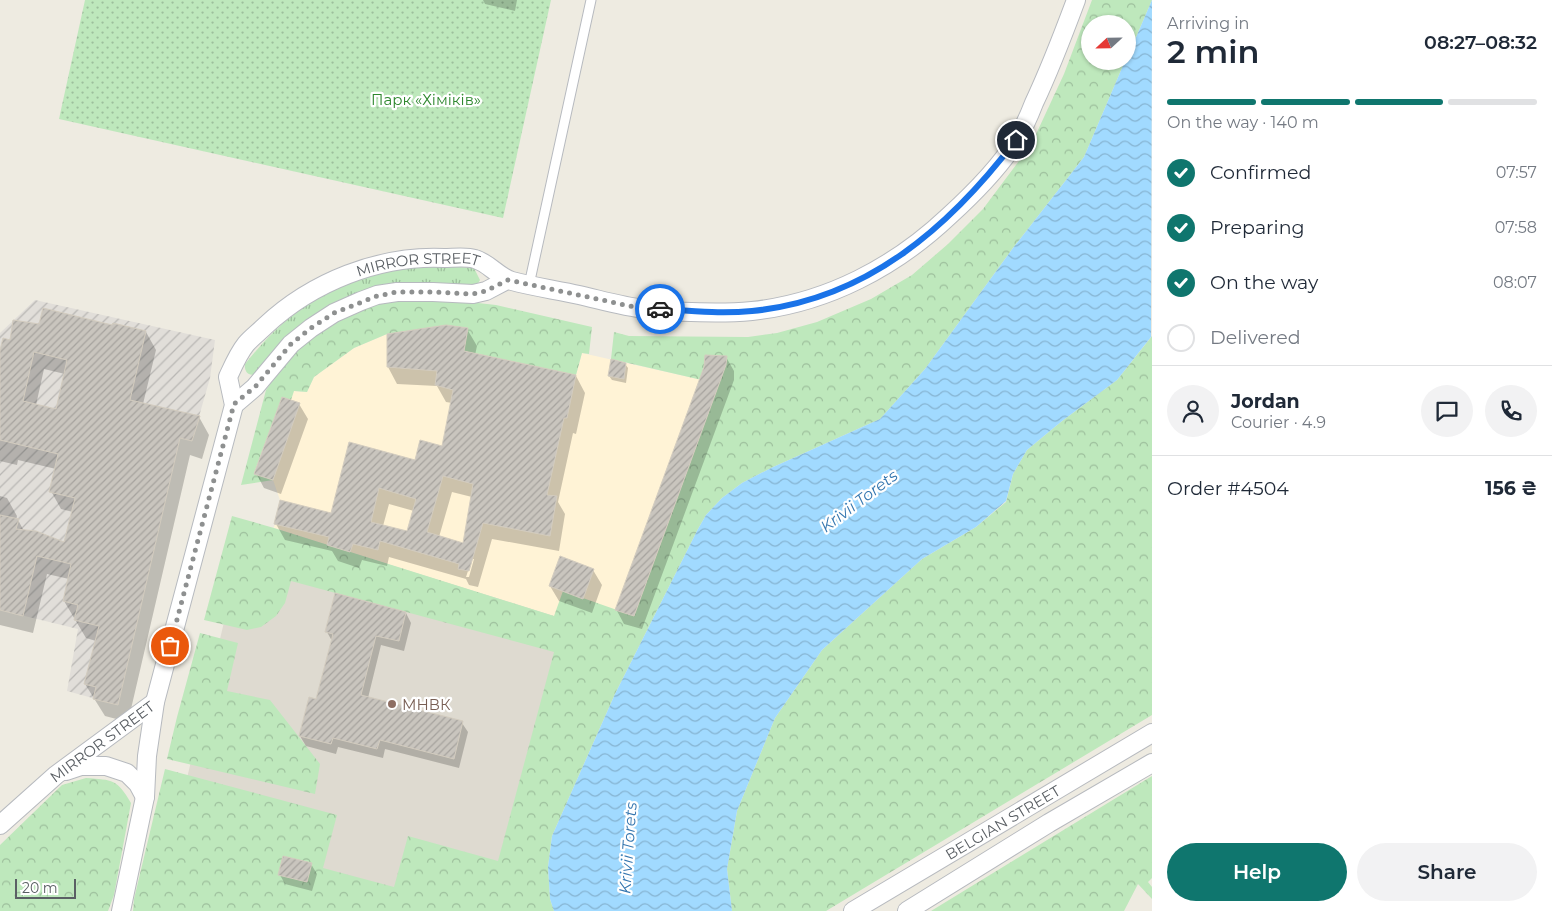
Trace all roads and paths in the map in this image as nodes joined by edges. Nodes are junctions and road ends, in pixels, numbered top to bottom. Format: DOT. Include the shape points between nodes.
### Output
graph roads {
  1 [pos="591,0"];
  2 [pos="1076,0"];
  3 [pos="508,280"];
  4 [pos="529,285"];
  5 [pos="234,404"];
  6 [pos="155,702"];
  7 [pos="1152,733"];
  8 [pos="1152,763"];
  9 [pos="56,775"];
  10 [pos="145,797"];
  11 [pos="0,824"];
  12 [pos="120,911"];
  13 [pos="853,911"];
  14 [pos="907,911"];
  1 -- 4 [label="lane"];
  2 -- 4 [label="street" via="1049,72 1011,148 970,197 933,231 882,268 818,296 752,311 644,309"];
  3 -- 4 [label="street"];
  3 -- 5 [label="street, MIRROR STREET" via="473,294 397,292 343,309 291,344 255,387"];
  3 -- 5 [label="street, MIRROR STREET" via="475,259 432,257 391,262 350,273 292,305 246,344 228,377"];
  5 -- 6 [label="street, MIRROR STREET"];
  6 -- 9 [label="street, MIRROR STREET"];
  6 -- 10 [label="street"];
  7 -- 13 [label="street, BELGIAN STREET"];
  8 -- 14 [label="street, BELGIAN STREET"];
  9 -- 10 [label="street" via="81,766 106,766 127,773"];
  9 -- 11 [label="street, MIRROR STREET"];
  10 -- 12 [label="street"];
}
